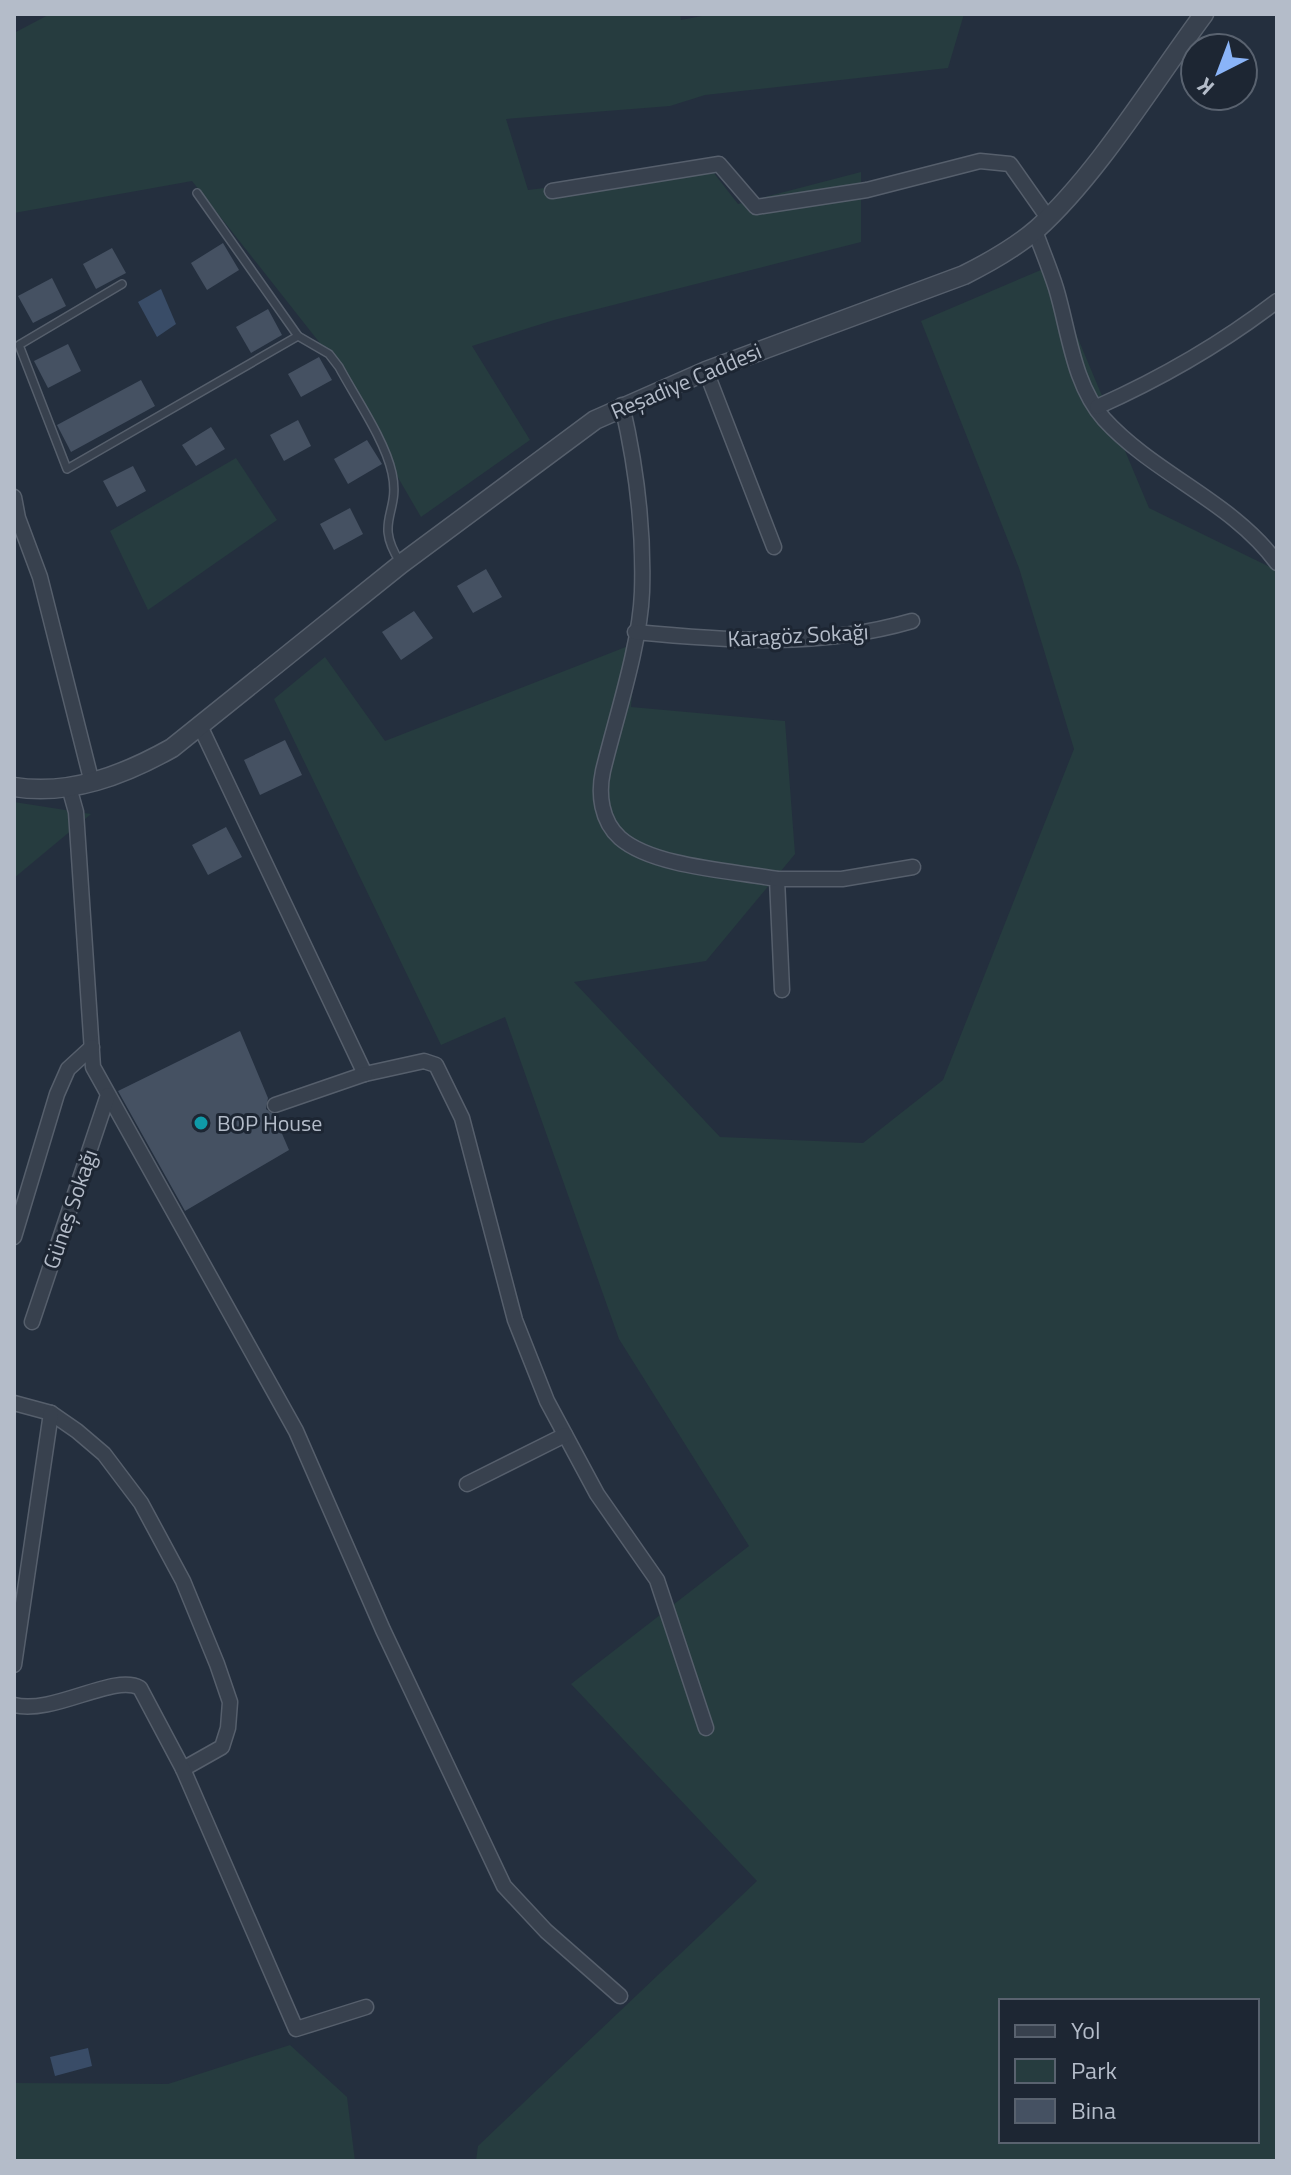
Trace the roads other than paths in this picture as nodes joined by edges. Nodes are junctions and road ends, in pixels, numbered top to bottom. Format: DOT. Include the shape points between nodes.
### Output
graph roads {
  1 [pos="1204,14"];
  2 [pos="552,191"];
  3 [pos="197,193"];
  4 [pos="1041,224"];
  5 [pos="122,284"];
  6 [pos="1277,301"];
  7 [pos="298,336"];
  8 [pos="706,371"];
  9 [pos="622,405"];
  10 [pos="1097,407"];
  11 [pos="14,497"];
  12 [pos="774,547"];
  13 [pos="1277,563"];
  14 [pos="401,564"];
  15 [pos="912,621"];
  16 [pos="635,632"];
  17 [pos="201,728"];
  18 [pos="92,783"];
  19 [pos="14,787"];
  20 [pos="69,787"];
  21 [pos="913,867"];
  22 [pos="777,879"];
  23 [pos="782,990"];
  24 [pos="92,1047"];
  25 [pos="365,1074"];
  26 [pos="108,1095"];
  27 [pos="275,1105"];
  28 [pos="14,1237"];
  29 [pos="32,1322"];
  30 [pos="14,1403"];
  31 [pos="51,1413"];
  32 [pos="565,1435"];
  33 [pos="467,1484"];
  34 [pos="14,1665"];
  35 [pos="14,1705"];
  36 [pos="706,1728"];
  37 [pos="183,1769"];
  38 [pos="620,1996"];
  39 [pos="366,2007"];
  1 -- 4 [label="street, Reşadiye Caddesi" via="1080,182"];
  2 -- 4 [label="street" via="719,164 756,207 867,190 980,161 1010,164"];
  3 -- 7 [label="lane"];
  4 -- 8 [label="street, Reşadiye Caddesi" via="1013,248 964,275"];
  4 -- 10 [label="street" via="1076,368"];
  5 -- 7 [label="lane" via="19,345 67,469"];
  6 -- 10 [label="street" via="1221,342"];
  7 -- 14 [label="lane" via="329,354 339,367 390,464 394,486 386,535"];
  8 -- 9 [label="street, Reşadiye Caddesi"];
  8 -- 12 [label="street"];
  9 -- 14 [label="street, Reşadiye Caddesi" via="567,438"];
  9 -- 16 [label="street" via="639,509 642,594"];
  10 -- 13 [label="street" via="1153,462 1258,536"];
  11 -- 18 [label="street" via="40,577"];
  14 -- 17 [label="street, Reşadiye Caddesi"];
  15 -- 16 [label="street, Karagöz Sokağı" via="879,631 748,642"];
  16 -- 22 [label="street" via="601,782 603,816 620,837 646,855"];
  17 -- 18 [label="street, Reşadiye Caddesi" via="144,764"];
  17 -- 25 [label="street"];
  18 -- 20 [label="street, Reşadiye Caddesi"];
  19 -- 20 [label="street, Reşadiye Caddesi"];
  20 -- 24 [label="street" via="76,812"];
  21 -- 22 [label="street" via="842,879"];
  22 -- 23 [label="street"];
  24 -- 26 [label="street" via="93,1067"];
  24 -- 28 [label="street, Güneş Sokağı" via="68,1069 57,1094"];
  25 -- 27 [label="street"];
  25 -- 32 [label="street" via="424,1061 438,1068 462,1118 515,1320"];
  26 -- 29 [label="street, Güneş Sokağı"];
  26 -- 38 [label="street" via="296,1431 504,1886"];
  30 -- 31 [label="street"];
  31 -- 34 [label="street"];
  31 -- 37 [label="street" via="104,1454 141,1503 183,1581 217,1664 230,1702 222,1747"];
  32 -- 33 [label="street"];
  32 -- 36 [label="street" via="597,1494 657,1580"];
  35 -- 37 [label="street" via="42,1708 134,1684 145,1694"];
  37 -- 39 [label="street" via="296,2029"];
}
